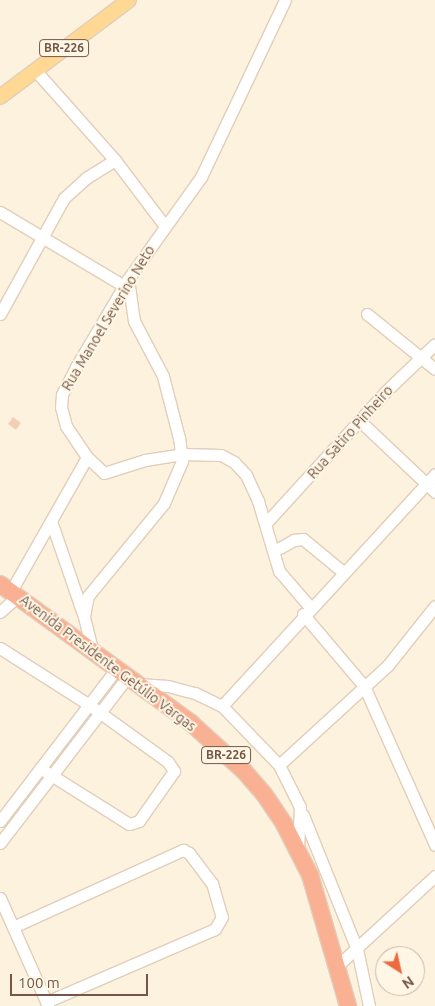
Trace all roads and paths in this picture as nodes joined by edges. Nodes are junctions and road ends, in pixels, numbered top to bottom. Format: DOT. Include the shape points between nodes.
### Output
graph roads {
  1 [pos="129,0"];
  2 [pos="284,0"];
  3 [pos="36,70"];
  4 [pos="0,97"];
  5 [pos="115,160"];
  6 [pos="0,212"];
  7 [pos="164,226"];
  8 [pos="41,236"];
  9 [pos="126,283"];
  10 [pos="0,314"];
  11 [pos="367,314"];
  12 [pos="435,344"];
  13 [pos="423,357"];
  14 [pos="435,369"];
  15 [pos="361,422"];
  16 [pos="181,454"];
  17 [pos="87,457"];
  18 [pos="435,474"];
  19 [pos="431,487"];
  20 [pos="51,521"];
  21 [pos="266,523"];
  22 [pos="274,551"];
  23 [pos="343,572"];
  24 [pos="10,590"];
  25 [pos="435,606"];
  26 [pos="306,610"];
  27 [pos="0,612"];
  28 [pos="84,616"];
  29 [pos="0,648"];
  30 [pos="92,649"];
  31 [pos="128,676"];
  32 [pos="364,686"];
  33 [pos="88,704"];
  34 [pos="222,706"];
  35 [pos="99,712"];
  36 [pos="279,765"];
  37 [pos="40,768"];
  38 [pos="52,776"];
  39 [pos="300,807"];
  40 [pos="0,821"];
  41 [pos="0,843"];
  42 [pos="435,845"];
  43 [pos="298,849"];
  44 [pos="435,876"];
  45 [pos="0,898"];
  46 [pos="13,927"];
  47 [pos="356,949"];
  48 [pos="337,966"];
  49 [pos="47,1004"];
  50 [pos="348,1006"];
  51 [pos="369,1006"];
  1 -- 3 [label="main road, BR-226"];
  2 -- 7 [label="street, Rua Manoel Severino Neto" via="201,177"];
  3 -- 4 [label="main road, BR-226"];
  3 -- 5 [label="street"];
  5 -- 7 [label="street"];
  5 -- 8 [label="street" via="71,190"];
  6 -- 8 [label="street"];
  7 -- 9 [label="street, Rua Manoel Severino Neto"];
  8 -- 9 [label="street"];
  8 -- 10 [label="street"];
  9 -- 16 [label="street" via="134,321 163,376"];
  9 -- 17 [label="street, Rua Manoel Severino Neto" via="76,367 61,401 61,418"];
  11 -- 13 [label="street"];
  12 -- 13 [label="street, Rua Satiro Pinheiro"];
  13 -- 14 [label="street"];
  13 -- 15 [label="street, Rua Satiro Pinheiro" via="385,392"];
  15 -- 19 [label="street"];
  15 -- 21 [label="street, Rua Satiro Pinheiro"];
  16 -- 17 [label="street, Rua Manoel Severino Neto" via="145,460 109,474 99,470"];
  16 -- 21 [label="street, Rua Manoel Severino Neto" via="220,455 234,462 248,480"];
  16 -- 28 [label="street" via="179,470 164,503 97,583 84,606"];
  17 -- 20 [label="street"];
  18 -- 19 [label="street"];
  19 -- 23 [label="street"];
  20 -- 24 [label="street"];
  20 -- 28 [label="street"];
  21 -- 22 [label="street, Rua Manoel Severino Neto"];
  22 -- 23 [label="street" via="294,540 303,539"];
  22 -- 26 [label="street, Rua Manoel Severino Neto" via="284,579"];
  23 -- 26 [label="street"];
  24 -- 27 [label="street"];
  24 -- 30 [label="highway, Avenida Presidente Getúlio Vargas / BR-226"];
  25 -- 32 [label="street" via="388,665"];
  26 -- 32 [label="street, Rua Manoel Severino Neto"];
  26 -- 34 [label="street"];
  28 -- 30 [label="street"];
  29 -- 33 [label="street"];
  30 -- 31 [label="highway, Avenida Presidente Getúlio Vargas / BR-226"];
  31 -- 33 [label="street"];
  31 -- 34 [label="street" via="195,693"];
  31 -- 35 [label="street"];
  31 -- 43 [label="highway, Avenida Presidente Getúlio Vargas / BR-226" via="191,723 244,771 264,794"];
  32 -- 36 [label="street"];
  32 -- 42 [label="street, Rua Manoel Severino Neto"];
  33 -- 35 [label="street"];
  33 -- 37 [label="street"];
  34 -- 36 [label="street"];
  35 -- 38 [label="street"];
  35 -- 38 [label="street" via="168,762 173,776 139,821 129,824"];
  36 -- 39 [label="street"];
  37 -- 38 [label="street"];
  37 -- 40 [label="street"];
  38 -- 41 [label="street"];
  39 -- 43 [label="street"];
  39 -- 47 [label="street"];
  43 -- 48 [label="highway, Avenida Presidente Getúlio Vargas / BR-226" via="310,875"];
  44 -- 47 [label="street"];
  45 -- 46 [label="street"];
  46 -- 49 [label="street"];
  46 -- 49 [label="street" via="183,850 189,853 212,883 222,917 215,928"];
  47 -- 48 [label="street"];
  47 -- 51 [label="street"];
  48 -- 50 [label="highway, Avenida Presidente Getúlio Vargas / BR-226"];
}
